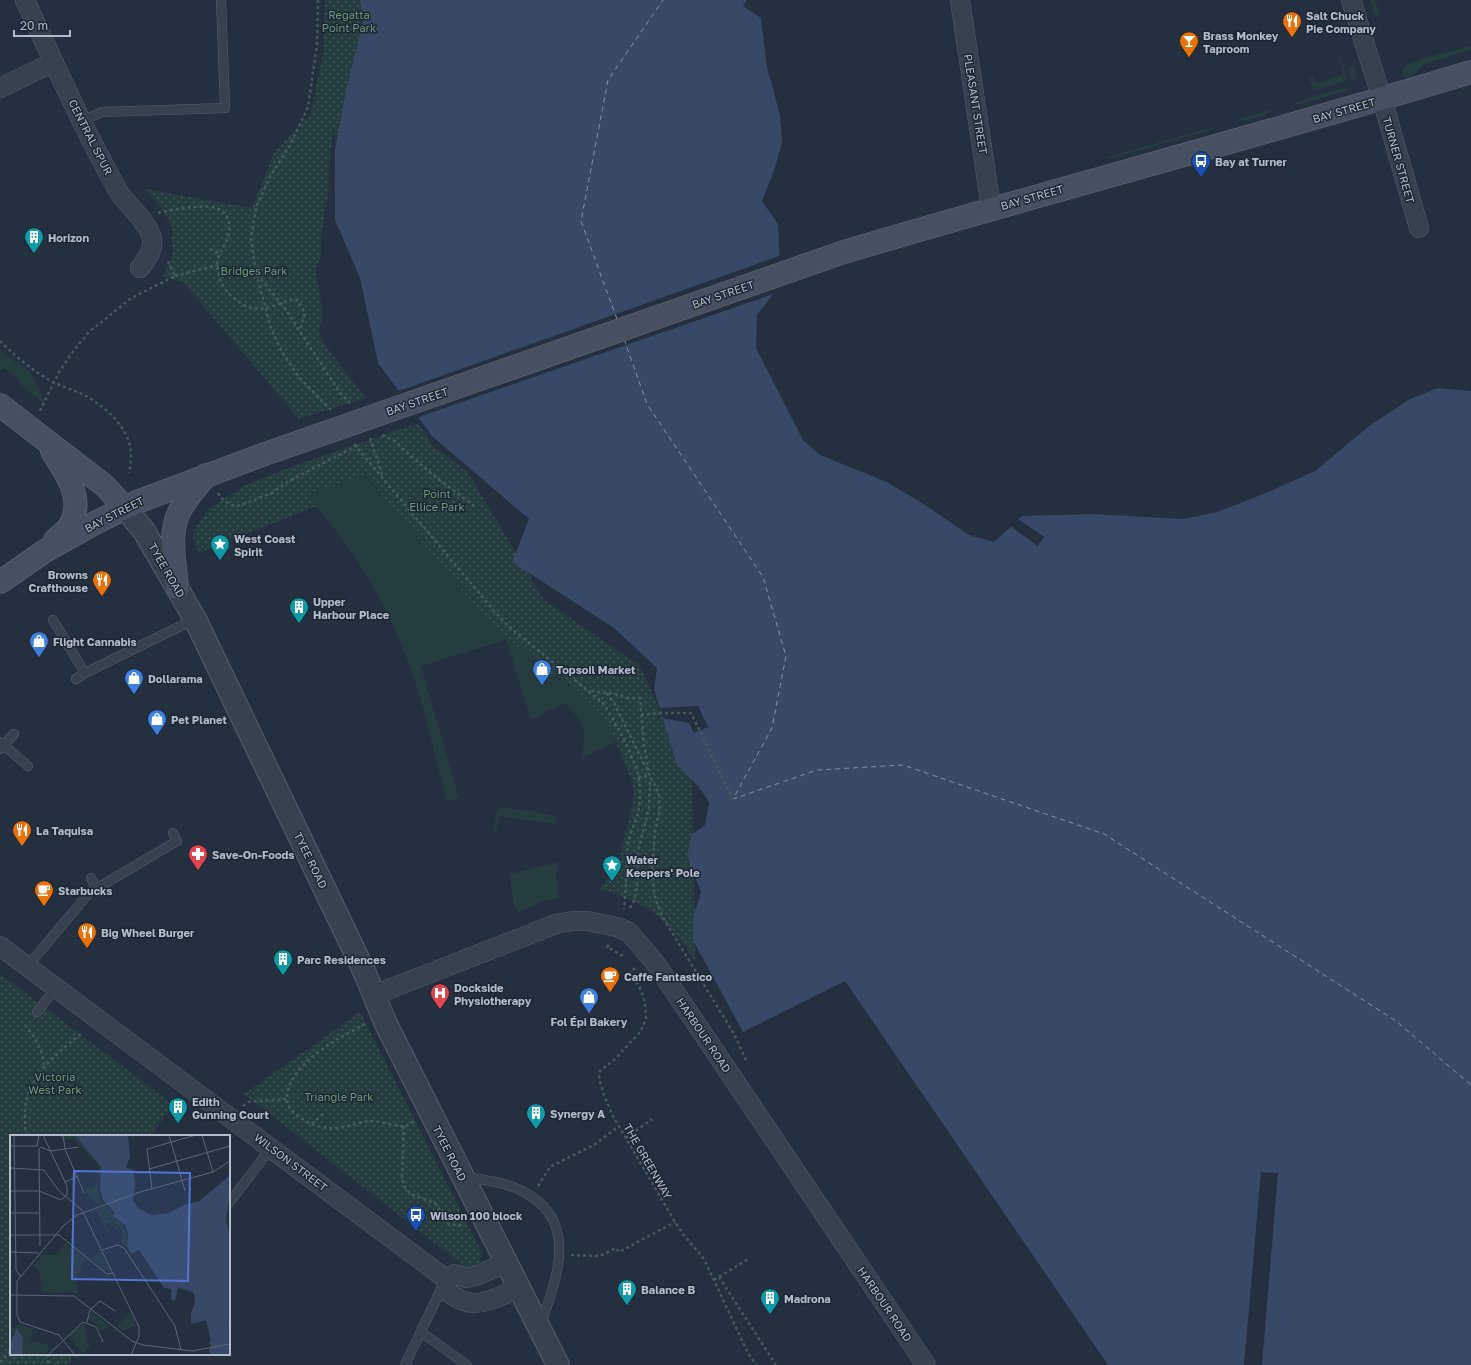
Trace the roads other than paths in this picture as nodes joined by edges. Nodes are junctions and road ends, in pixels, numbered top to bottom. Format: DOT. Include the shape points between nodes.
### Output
graph roads {
  1 [pos="25,0"];
  2 [pos="222,0"];
  3 [pos="960,0"];
  4 [pos="1351,0"];
  5 [pos="54,62"];
  6 [pos="1471,72"];
  7 [pos="0,88"];
  8 [pos="1382,99"];
  9 [pos="82,121"];
  10 [pos="991,208"];
  11 [pos="1419,228"];
  12 [pos="140,268"];
  13 [pos="0,405"];
  14 [pos="36,431"];
  15 [pos="212,483"];
  16 [pos="125,508"];
  17 [pos="45,550"];
  18 [pos="0,582"];
  19 [pos="177,588"];
  20 [pos="195,619"];
  21 [pos="53,620"];
  22 [pos="85,673"];
  23 [pos="76,679"];
  24 [pos="14,734"];
  25 [pos="1,745"];
  26 [pos="28,766"];
  27 [pos="173,833"];
  28 [pos="91,878"];
  29 [pos="96,888"];
  30 [pos="0,946"];
  31 [pos="27,967"];
  32 [pos="56,989"];
  33 [pos="374,995"];
  34 [pos="37,1012"];
  35 [pos="271,1148"];
  36 [pos="462,1176"];
  37 [pos="230,1202"];
  38 [pos="506,1263"];
  39 [pos="446,1279"];
  40 [pos="519,1288"];
  41 [pos="539,1329"];
  42 [pos="421,1332"];
  43 [pos="405,1365"];
  44 [pos="467,1365"];
  45 [pos="558,1365"];
  46 [pos="924,1365"];
  1 -- 5 [label="street, CENTRAL SPUR"];
  2 -- 9 [label="lane" via="225,108 102,112"];
  3 -- 10 [label="street, PLEASANT STREET"];
  4 -- 8 [label="street, TURNER STREET"];
  5 -- 7 [label="street"];
  5 -- 9 [label="street, CENTRAL SPUR"];
  6 -- 8 [label="main road, BAY STREET"];
  8 -- 10 [label="main road, BAY STREET"];
  8 -- 11 [label="street, TURNER STREET"];
  9 -- 12 [label="street, CENTRAL SPUR" via="118,190 142,220 151,236 149,255"];
  10 -- 15 [label="main road, BAY STREET, bridge" via="844,252 262,455"];
  13 -- 14 [label="main road, TYEE ROAD"];
  14 -- 16 [label="main road, TYEE ROAD" via="105,486"];
  14 -- 17 [label="main road" via="70,478 75,505 74,517 68,527"];
  15 -- 16 [label="main road, BAY STREET" via="148,497"];
  15 -- 19 [label="main road" via="182,507 175,523 173,540"];
  16 -- 17 [label="main road, BAY STREET"];
  16 -- 19 [label="street, TYEE ROAD" via="144,531"];
  17 -- 18 [label="main road, BAY STREET"];
  19 -- 20 [label="street, TYEE ROAD"];
  20 -- 22 [label="lane"];
  20 -- 33 [label="street, TYEE ROAD" via="366,973"];
  21 -- 22 [label="lane"];
  22 -- 23 [label="lane"];
  24 -- 25 [label="lane"];
  25 -- 26 [label="lane"];
  27 -- 29 [label="lane" via="177,841 134,861"];
  28 -- 29 [label="lane"];
  29 -- 31 [label="lane" via="88,893"];
  30 -- 31 [label="street, WILSON STREET"];
  31 -- 32 [label="street, WILSON STREET"];
  32 -- 34 [label="lane"];
  32 -- 35 [label="street, WILSON STREET"];
  33 -- 36 [label="street, TYEE ROAD"];
  33 -- 46 [label="street, HARBOUR ROAD" via="556,924 587,921 629,932 656,964"];
  35 -- 37 [label="lane"];
  35 -- 39 [label="street, WILSON STREET"];
  36 -- 38 [label="street, TYEE ROAD"];
  36 -- 41 [label="lane" via="522,1190 540,1203 552,1220 557,1231 560,1254 553,1291"];
  38 -- 39 [label="street" via="478,1275 466,1278 455,1274"];
  38 -- 40 [label="street, TYEE ROAD"];
  39 -- 40 [label="street, WILSON STREET" via="448,1292 461,1300 473,1303 490,1300"];
  39 -- 42 [label="lane"];
  40 -- 41 [label="street, TYEE ROAD"];
  41 -- 45 [label="street, TYEE ROAD"];
  42 -- 43 [label="lane"];
  42 -- 44 [label="lane"];
}
